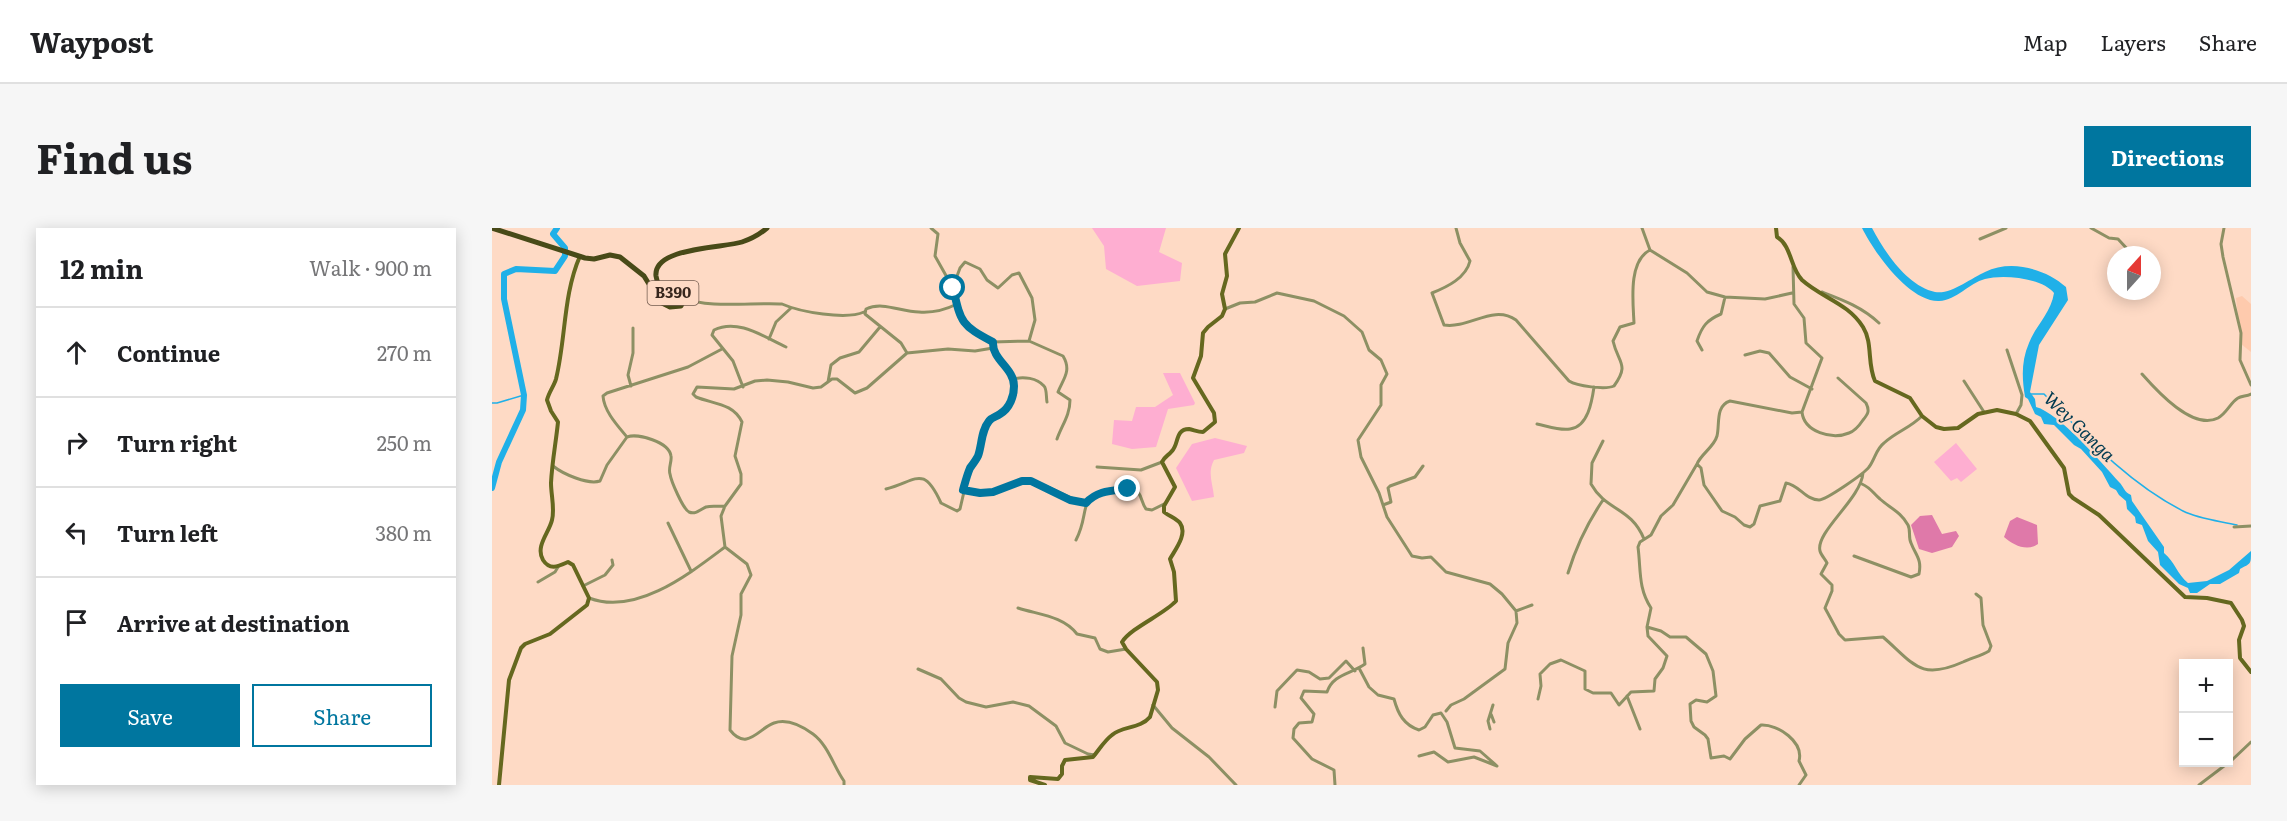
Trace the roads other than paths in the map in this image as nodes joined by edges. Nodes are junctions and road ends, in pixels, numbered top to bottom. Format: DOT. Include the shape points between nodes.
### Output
graph roads {
  1 [pos="492,228"];
  2 [pos="767,228"];
  3 [pos="931,228"];
  4 [pos="1239,228"];
  5 [pos="1456,228"];
  6 [pos="1642,228"];
  7 [pos="1776,228"];
  8 [pos="2006,228"];
  9 [pos="2091,228"];
  10 [pos="2224,228"];
  11 [pos="1980,239"];
  12 [pos="2124,246"];
  13 [pos="1650,250"];
  14 [pos="580,256"];
  15 [pos="1793,262"];
  16 [pos="953,288"];
  17 [pos="1822,292"];
  18 [pos="1792,293"];
  19 [pos="1725,297"];
  20 [pos="685,298"];
  21 [pos="957,304"];
  22 [pos="791,308"];
  23 [pos="1225,309"];
  24 [pos="864,312"];
  25 [pos="1879,323"];
  26 [pos="880,326"];
  27 [pos="633,327"];
  28 [pos="769,339"];
  29 [pos="1029,341"];
  30 [pos="993,342"];
  31 [pos="786,347"];
  32 [pos="993,348"];
  33 [pos="722,349"];
  34 [pos="1702,350"];
  35 [pos="2007,350"];
  36 [pos="907,353"];
  37 [pos="1745,355"];
  38 [pos="2142,374"];
  39 [pos="1838,378"];
  40 [pos="1014,380"];
  41 [pos="1964,381"];
  42 [pos="828,382"];
  43 [pos="2251,385"];
  44 [pos="631,386"];
  45 [pos="743,387"];
  46 [pos="1594,387"];
  47 [pos="1812,389"];
  48 [pos="2251,394"];
  49 [pos="1047,402"];
  50 [pos="1802,412"];
  51 [pos="1984,412"];
  52 [pos="2016,414"];
  53 [pos="1922,416"];
  54 [pos="1537,424"];
  55 [pos="627,437"];
  56 [pos="1057,439"];
  57 [pos="1603,441"];
  58 [pos="1162,462"];
  59 [pos="1697,464"];
  60 [pos="553,466"];
  61 [pos="1423,466"];
  62 [pos="1097,467"];
  63 [pos="1863,473"];
  64 [pos="1862,484"];
  65 [pos="886,489"];
  66 [pos="963,490"];
  67 [pos="1603,500"];
  68 [pos="1086,503"];
  69 [pos="1166,503"];
  70 [pos="1383,505"];
  71 [pos="725,506"];
  72 [pos="668,523"];
  73 [pos="2251,526"];
  74 [pos="2234,527"];
  75 [pos="1644,539"];
  76 [pos="1076,540"];
  77 [pos="725,547"];
  78 [pos="1854,556"];
  79 [pos="612,560"];
  80 [pos="558,567"];
  81 [pos="692,571"];
  82 [pos="1568,573"];
  83 [pos="538,582"];
  84 [pos="583,586"];
  85 [pos="1976,594"];
  86 [pos="589,598"];
  87 [pos="1532,605"];
  88 [pos="1018,608"];
  89 [pos="1516,611"];
  90 [pos="1647,627"];
  91 [pos="1363,648"];
  92 [pos="1126,649"];
  93 [pos="918,669"];
  94 [pos="1357,670"];
  95 [pos="2251,672"];
  96 [pos="1627,696"];
  97 [pos="1538,699"];
  98 [pos="1153,704"];
  99 [pos="1493,705"];
  100 [pos="1275,707"];
  101 [pos="1446,711"];
  102 [pos="1491,714"];
  103 [pos="1494,722"];
  104 [pos="1490,729"];
  105 [pos="1640,729"];
  106 [pos="2251,742"];
  107 [pos="1095,755"];
  108 [pos="1419,756"];
  109 [pos="499,785"];
  110 [pos="844,785"];
  111 [pos="1045,785"];
  112 [pos="1236,785"];
  113 [pos="1335,785"];
  114 [pos="1800,785"];
  115 [pos="2199,785"];
  1 -- 14 [label="main road, B390"];
  2 -- 20 [label="main road, B390" via="746,241 676,254 660,263 656,276 661,289"];
  3 -- 16 [label="street" via="938,234 936,256"];
  4 -- 23 [label="street" via="1225,254"];
  5 -- 46 [label="street" via="1470,261 1457,280 1432,292 1444,325 1468,323 1490,315 1510,316 1569,381"];
  6 -- 13 [label="street"];
  7 -- 15 [label="street" via="1777,237 1784,241"];
  8 -- 11 [label="street"];
  9 -- 12 [label="street" via="2118,239"];
  10 -- 43 [label="street" via="2221,244 2241,333 2240,360"];
  13 -- 19 [label="street" via="1687,273 1707,292"];
  13 -- 46 [label="street" via="1638,261 1632,287 1634,323 1620,327 1613,341 1623,365 1621,376 1614,386"];
  14 -- 20 [label="main road, B390" via="625,259 644,276 664,306 681,306"];
  14 -- 60 [label="street" via="568,292 556,379 547,400 558,422"];
  15 -- 17 [label="street" via="1801,279"];
  15 -- 18 [label="street"];
  16 -- 21 [label="street"];
  16 -- 29 [label="street" via="965,262 980,269 998,288 1019,273 1032,298 1035,320"];
  17 -- 25 [label="street" via="1850,302"];
  17 -- 53 [label="street" via="1846,307 1862,326 1875,381 1910,398"];
  18 -- 19 [label="street" via="1766,299"];
  18 -- 47 [label="street" via="1804,318 1806,343 1822,358"];
  19 -- 34 [label="street" via="1721,314 1706,321 1700,330 1697,341"];
  20 -- 22 [label="street" via="708,303 782,304"];
  21 -- 24 [label="street" via="919,312 877,305"];
  21 -- 30 [label="street" via="965,326"];
  22 -- 24 [label="street" via="856,315"];
  22 -- 28 [label="street" via="776,322"];
  23 -- 58 [label="street" via="1203,333 1201,356 1193,378 1214,413 1215,422 1203,432 1189,429 1179,433 1174,449"];
  23 -- 70 [label="street" via="1277,293 1314,302 1344,316 1362,332 1387,375 1381,405 1358,440 1361,457"];
  24 -- 26 [label="street"];
  26 -- 36 [label="street"];
  26 -- 42 [label="street" via="859,352 831,365"];
  27 -- 44 [label="street" via="628,375"];
  28 -- 31 [label="street"];
  28 -- 33 [label="street" via="741,327 718,328 712,335"];
  29 -- 30 [label="street"];
  29 -- 56 [label="street" via="1066,360 1068,372 1058,392 1070,403"];
  30 -- 32 [label="street"];
  32 -- 36 [label="street"];
  32 -- 40 [label="street"];
  33 -- 44 [label="street" via="688,367"];
  33 -- 45 [label="street" via="733,361"];
  35 -- 52 [label="street" via="2022,395"];
  36 -- 42 [label="street" via="863,391 851,392 837,379"];
  37 -- 47 [label="street" via="1769,353 1790,377"];
  38 -- 48 [label="street" via="2175,407 2199,419 2215,420 2236,399"];
  39 -- 50 [label="street" via="1868,408 1856,429 1845,435 1828,435 1810,428"];
  40 -- 49 [label="street" via="1024,377 1043,385"];
  40 -- 66 [label="street" via="1011,401 987,423"];
  41 -- 51 [label="street"];
  42 -- 45 [label="street" via="813,388 767,380"];
  44 -- 55 [label="street" via="603,396 615,423"];
  45 -- 71 [label="street" via="702,386 693,391 696,397 734,411 742,422 735,456 741,484"];
  46 -- 54 [label="street" via="1588,414 1577,427"];
  47 -- 50 [label="street"];
  50 -- 59 [label="street" via="1725,402 1715,442"];
  51 -- 52 [label="street"];
  51 -- 53 [label="street" via="1951,430 1936,427"];
  52 -- 95 [label="street" via="2036,427 2064,468 2069,494 2098,515 2180,593 2232,603 2244,626 2239,640 2240,658"];
  53 -- 63 [label="street" via="1883,444"];
  55 -- 60 [label="street" via="595,483"];
  55 -- 71 [label="street" via="649,438 670,451 670,476 689,512"];
  57 -- 67 [label="street" via="1592,464 1590,484"];
  58 -- 62 [label="street" via="1141,470"];
  58 -- 69 [label="street" via="1175,487"];
  59 -- 63 [label="street" via="1704,485 1722,511 1750,527 1760,506 1780,501 1786,483 1818,500 1832,496"];
  59 -- 75 [label="street" via="1673,505"];
  60 -- 80 [label="street" via="552,521 542,542 542,555 549,566"];
  61 -- 70 [label="street" via="1415,477 1390,486 1391,502"];
  63 -- 64 [label="street"];
  64 -- 78 [label="street" via="1907,522 1911,543 1921,562 1919,574 1911,578"];
  64 -- 85 [label="street" via="1820,544 1827,563 1821,574 1832,585 1825,608 1845,640 1883,637 1916,666 1926,671 1946,669 1989,651 1991,646 1983,625 1981,598"];
  65 -- 66 [label="street" via="915,477 922,478 934,488 940,503 957,511"];
  66 -- 68 [label="street" via="993,492 1031,481 1070,500"];
  67 -- 75 [label="street" via="1634,520"];
  67 -- 82 [label="street" via="1592,516"];
  68 -- 69 [label="street" via="1103,491 1128,489 1138,492 1146,509"];
  68 -- 76 [label="street" via="1082,530"];
  69 -- 92 [label="street" via="1164,513 1179,521 1183,529 1182,539 1170,559 1176,601 1126,636 1122,642"];
  70 -- 89 [label="street" via="1412,556 1431,557 1446,572 1490,584"];
  71 -- 77 [label="street" via="721,516"];
  72 -- 81 [label="street"];
  73 -- 74 [label="street"];
  75 -- 90 [label="street" via="1638,547 1640,586 1651,609"];
  77 -- 81 [label="street"];
  77 -- 110 [label="street" via="747,564 751,575 741,594 741,615 732,656 730,730 749,739 771,723 799,726 819,739"];
  79 -- 84 [label="street" via="613,565 605,575"];
  80 -- 83 [label="street"];
  80 -- 84 [label="street" via="568,562"];
  81 -- 86 [label="street" via="639,600 615,604"];
  84 -- 86 [label="street"];
  86 -- 109 [label="street" via="587,605 550,634 521,648 509,680"];
  87 -- 89 [label="street"];
  88 -- 92 [label="street" via="1061,619 1076,634 1095,638 1100,648 1108,652"];
  89 -- 101 [label="street" via="1505,669"];
  90 -- 96 [label="street" via="1648,636 1664,652 1666,661 1655,679 1654,691 1635,691"];
  90 -- 114 [label="street" via="1670,637 1686,637 1710,661 1716,696 1707,702 1696,700 1690,704 1691,721 1708,739 1711,758 1730,759 1761,725 1775,727 1798,747 1806,775"];
  91 -- 94 [label="street" via="1365,664"];
  92 -- 98 [label="street" via="1157,682"];
  93 -- 107 [label="street" via="941,679 966,702 986,707 1013,702 1029,706 1056,726 1065,743"];
  94 -- 100 [label="street" via="1346,661 1329,678 1320,679 1298,670 1277,691"];
  94 -- 108 [label="street" via="1378,695 1394,699 1409,727 1419,730 1433,715 1442,713 1455,748 1480,752 1497,766 1474,757 1448,762 1434,752"];
  94 -- 113 [label="street" via="1343,674 1329,685 1327,692 1304,691 1302,698 1314,714 1312,722 1299,723 1294,729 1293,738 1312,759 1334,771"];
  96 -- 97 [label="street" via="1618,705 1611,693 1593,693 1586,689 1586,671 1561,660 1540,674"];
  96 -- 105 [label="street"];
  98 -- 107 [label="street" via="1148,720 1112,735"];
  98 -- 112 [label="street" via="1172,728 1209,756"];
  99 -- 102 [label="street"];
  102 -- 103 [label="street"];
  102 -- 104 [label="street"];
  106 -- 115 [label="street"];
  107 -- 111 [label="street" via="1065,760 1058,779 1030,777 1032,782"];
}
